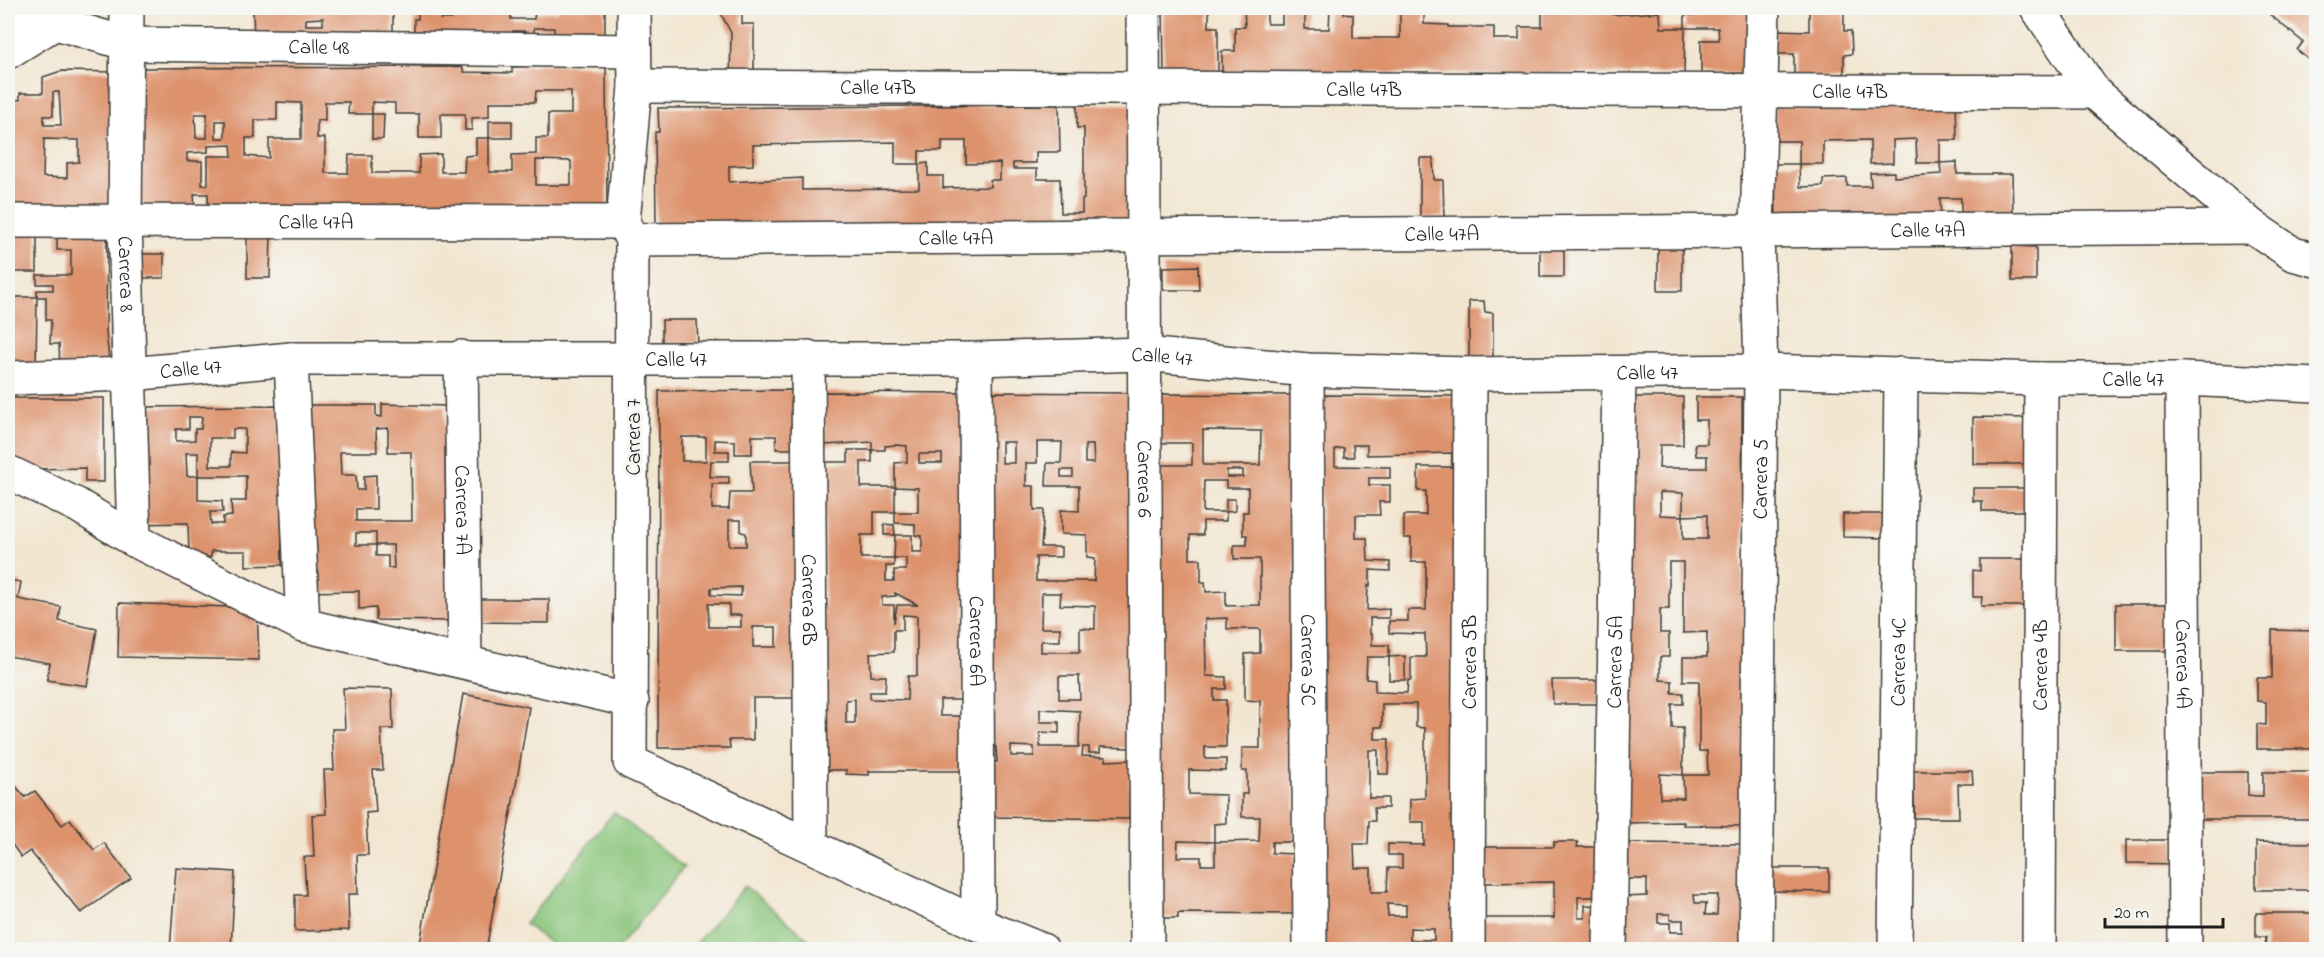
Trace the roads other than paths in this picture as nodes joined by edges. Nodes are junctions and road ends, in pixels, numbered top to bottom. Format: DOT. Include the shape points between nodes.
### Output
graph roads {
  1 [pos="127,8"];
  2 [pos="634,8"];
  3 [pos="1143,8"];
  4 [pos="1763,8"];
  5 [pos="2037,8"];
  6 [pos="56,23"];
  7 [pos="8,25"];
  8 [pos="128,44"];
  9 [pos="633,51"];
  10 [pos="8,52"];
  11 [pos="635,86"];
  12 [pos="1144,88"];
  13 [pos="1761,91"];
  14 [pos="2094,92"];
  15 [pos="8,221"];
  16 [pos="125,221"];
  17 [pos="2253,227"];
  18 [pos="628,231"];
  19 [pos="1757,232"];
  20 [pos="1144,236"];
  21 [pos="2316,260"];
  22 [pos="1145,354"];
  23 [pos="460,357"];
  24 [pos="808,357"];
  25 [pos="633,358"];
  26 [pos="976,358"];
  27 [pos="291,359"];
  28 [pos="1307,370"];
  29 [pos="1761,372"];
  30 [pos="1619,373"];
  31 [pos="130,374"];
  32 [pos="1470,374"];
  33 [pos="1901,374"];
  34 [pos="8,378"];
  35 [pos="2041,379"];
  36 [pos="2182,379"];
  37 [pos="2316,385"];
  38 [pos="8,472"];
  39 [pos="134,540"];
  40 [pos="303,625"];
  41 [pos="465,661"];
  42 [pos="632,701"];
  43 [pos="810,844"];
  44 [pos="978,924"];
  45 [pos="1042,950"];
  46 [pos="1147,950"];
  47 [pos="1310,950"];
  48 [pos="1468,950"];
  49 [pos="1610,950"];
  50 [pos="1756,950"];
  51 [pos="1895,950"];
  52 [pos="2039,950"];
  53 [pos="2185,950"];
  1 -- 8 [label="street, Carrera 8"];
  2 -- 9 [label="street, Carrera 7"];
  3 -- 12 [label="street, Carrera 6"];
  4 -- 13 [label="street, Carrera 5"];
  5 -- 14 [label="street"];
  6 -- 7 [label="street, Calle 48"];
  6 -- 8 [label="street, Calle 48"];
  6 -- 10 [label="street"];
  8 -- 9 [label="street, Calle 48"];
  8 -- 16 [label="street, Carrera 8"];
  9 -- 11 [label="street, Carrera 7"];
  11 -- 12 [label="street, Calle 47B"];
  11 -- 18 [label="street, Carrera 7"];
  12 -- 13 [label="street, Calle 47B"];
  12 -- 20 [label="street, Carrera 6"];
  13 -- 14 [label="street, Calle 47B"];
  13 -- 19 [label="street, Carrera 5"];
  14 -- 17 [label="street"];
  15 -- 16 [label="street, Calle 47A"];
  16 -- 18 [label="street, Calle 47A"];
  16 -- 31 [label="street, Carrera 8"];
  17 -- 19 [label="street, Calle 47A"];
  17 -- 21 [label="street" via="2293,254"];
  18 -- 20 [label="street, Calle 47A"];
  18 -- 25 [label="street, Carrera 7"];
  19 -- 20 [label="street, Calle 47A"];
  19 -- 29 [label="street, Carrera 5"];
  20 -- 22 [label="street, Carrera 6"];
  22 -- 26 [label="street, Calle 47"];
  22 -- 28 [label="street, Calle 47"];
  22 -- 46 [label="street, Carrera 6"];
  23 -- 25 [label="street, Calle 47"];
  23 -- 27 [label="street, Calle 47"];
  23 -- 41 [label="street, Carrera 7A"];
  24 -- 25 [label="street, Calle 47"];
  24 -- 26 [label="street, Calle 47"];
  24 -- 43 [label="street, Carrera 6B"];
  25 -- 42 [label="street, Carrera 7"];
  26 -- 44 [label="street, Carrera 6A"];
  27 -- 31 [label="street, Calle 47"];
  27 -- 40 [label="street"];
  28 -- 32 [label="street, Calle 47"];
  28 -- 47 [label="street, Carrera 5C"];
  29 -- 30 [label="street, Calle 47"];
  29 -- 33 [label="street, Calle 47"];
  29 -- 50 [label="street, Carrera 5"];
  30 -- 32 [label="street, Calle 47"];
  30 -- 49 [label="street, Carrera 5A"];
  31 -- 34 [label="street, Calle 47"];
  31 -- 39 [label="street, Carrera 8"];
  32 -- 48 [label="street, Carrera 5B"];
  33 -- 35 [label="street, Calle 47"];
  33 -- 51 [label="street, Carrera 4C"];
  35 -- 36 [label="street, Calle 47"];
  35 -- 52 [label="street, Carrera 4B"];
  36 -- 37 [label="street, Calle 47"];
  36 -- 53 [label="street, Carrera 4A"];
  38 -- 39 [label="street" via="77,505"];
  39 -- 40 [label="street"];
  40 -- 41 [label="street"];
  41 -- 42 [label="street"];
  42 -- 43 [label="street, Carrera 7" via="630,762"];
  43 -- 44 [label="street"];
  44 -- 45 [label="street"];
}
